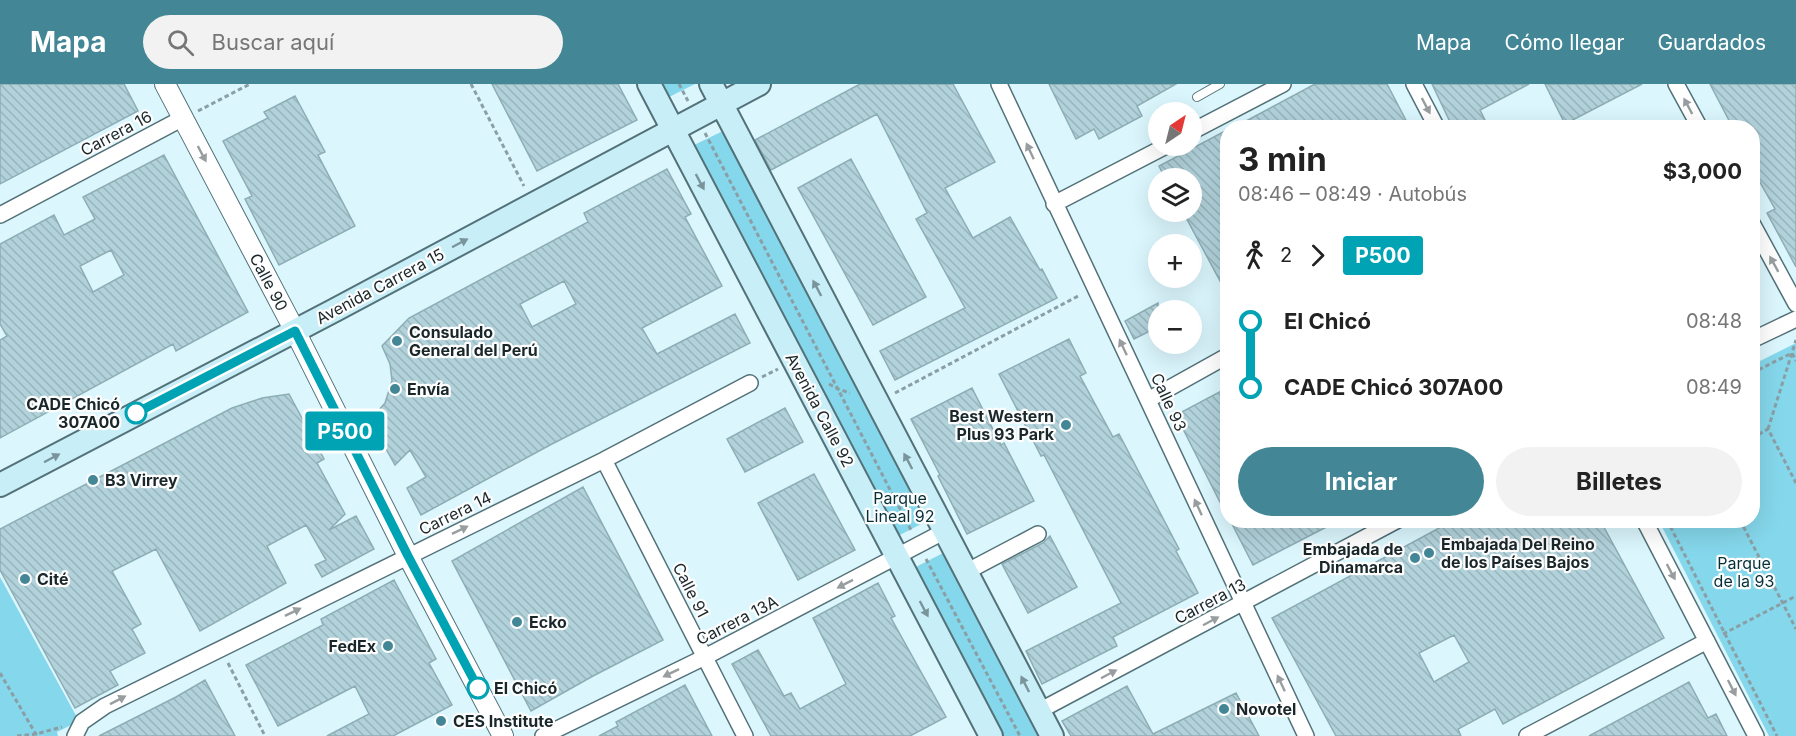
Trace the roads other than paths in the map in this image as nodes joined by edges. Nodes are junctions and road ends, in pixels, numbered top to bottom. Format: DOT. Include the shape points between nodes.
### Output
graph roads {
  1 [pos="165,84"];
  2 [pos="649,84"];
  3 [pos="711,84"];
  4 [pos="759,84"];
  5 [pos="999,84"];
  6 [pos="1220,84"];
  7 [pos="1283,84"];
  8 [pos="1414,84"];
  9 [pos="1676,84"];
  10 [pos="1197,97"];
  11 [pos="722,104"];
  12 [pos="183,118"];
  13 [pos="1433,120"];
  14 [pos="1696,120"];
  15 [pos="1202,126"];
  16 [pos="673,130"];
  17 [pos="1148,155"];
  18 [pos="1054,204"];
  19 [pos="0,214"];
  20 [pos="1760,239"];
  21 [pos="1796,304"];
  22 [pos="1796,319"];
  23 [pos="295,331"];
  24 [pos="1760,336"];
  25 [pos="1220,360"];
  26 [pos="750,384"];
  27 [pos="1148,400"];
  28 [pos="604,460"];
  29 [pos="0,485"];
  30 [pos="1383,528"];
  31 [pos="1648,528"];
  32 [pos="945,531"];
  33 [pos="1038,534"];
  34 [pos="408,556"];
  35 [pos="897,557"];
  36 [pos="966,572"];
  37 [pos="1244,604"];
  38 [pos="1707,641"];
  39 [pos="705,657"];
  40 [pos="1037,708"];
  41 [pos="78,729"];
  42 [pos="990,734"];
  43 [pos="503,736"];
  44 [pos="543,736"];
  45 [pos="745,736"];
  46 [pos="1052,736"];
  47 [pos="1306,736"];
  48 [pos="1527,736"];
  49 [pos="1756,736"];
  1 -- 12 [label="street, Calle 90"];
  2 -- 16 [label="main road, Avenida Calle 92"];
  3 -- 11 [label="main road"];
  4 -- 11 [label="main road, Avenida Carrera 15"];
  18 -- 5 [label="street, Calle 93, one-way"];
  6 -- 10 [label="lane"];
  7 -- 15 [label="street"];
  8 -- 13 [label="street, one-way"];
  14 -- 9 [label="street, one-way"];
  11 -- 16 [label="main road, Avenida Carrera 15"];
  32 -- 11 [label="main road, one-way"];
  12 -- 19 [label="street, Carrera 16"];
  12 -- 23 [label="street, Calle 90, one-way"];
  23 -- 16 [label="main road, Avenida Carrera 15, one-way"];
  16 -- 35 [label="main road, Avenida Calle 92, one-way"];
  17 -- 18 [label="street"];
  27 -- 18 [label="street, Calle 93, one-way"];
  21 -- 20 [label="street, one-way"];
  22 -- 24 [label="street"];
  29 -- 23 [label="main road, Avenida Carrera 15, one-way"];
  23 -- 34 [label="street, Calle 90"];
  25 -- 27 [label="street"];
  26 -- 28 [label="street, Carrera 14"];
  37 -- 27 [label="street, Calle 93, one-way"];
  34 -- 28 [label="street, Carrera 14, one-way"];
  28 -- 39 [label="street, Calle 91"];
  30 -- 37 [label="street, Carrera 13"];
  31 -- 38 [label="street, one-way"];
  32 -- 35 [label="street, Carrera 13A"];
  32 -- 36 [label="main road"];
  33 -- 36 [label="street"];
  41 -- 34 [label="street, Carrera 14, one-way" via="105,706"];
  34 -- 43 [label="street, Calle 90"];
  35 -- 39 [label="street, Carrera 13A, one-way"];
  35 -- 42 [label="main road, Avenida Calle 92, one-way"];
  40 -- 36 [label="main road, one-way"];
  40 -- 37 [label="street, Carrera 13, one-way"];
  47 -- 37 [label="street, Calle 93, one-way"];
  38 -- 48 [label="street"];
  38 -- 49 [label="street, one-way"];
  39 -- 44 [label="street, Carrera 13A, one-way"];
  39 -- 45 [label="street, Calle 91"];
  40 -- 46 [label="main road"];
}
